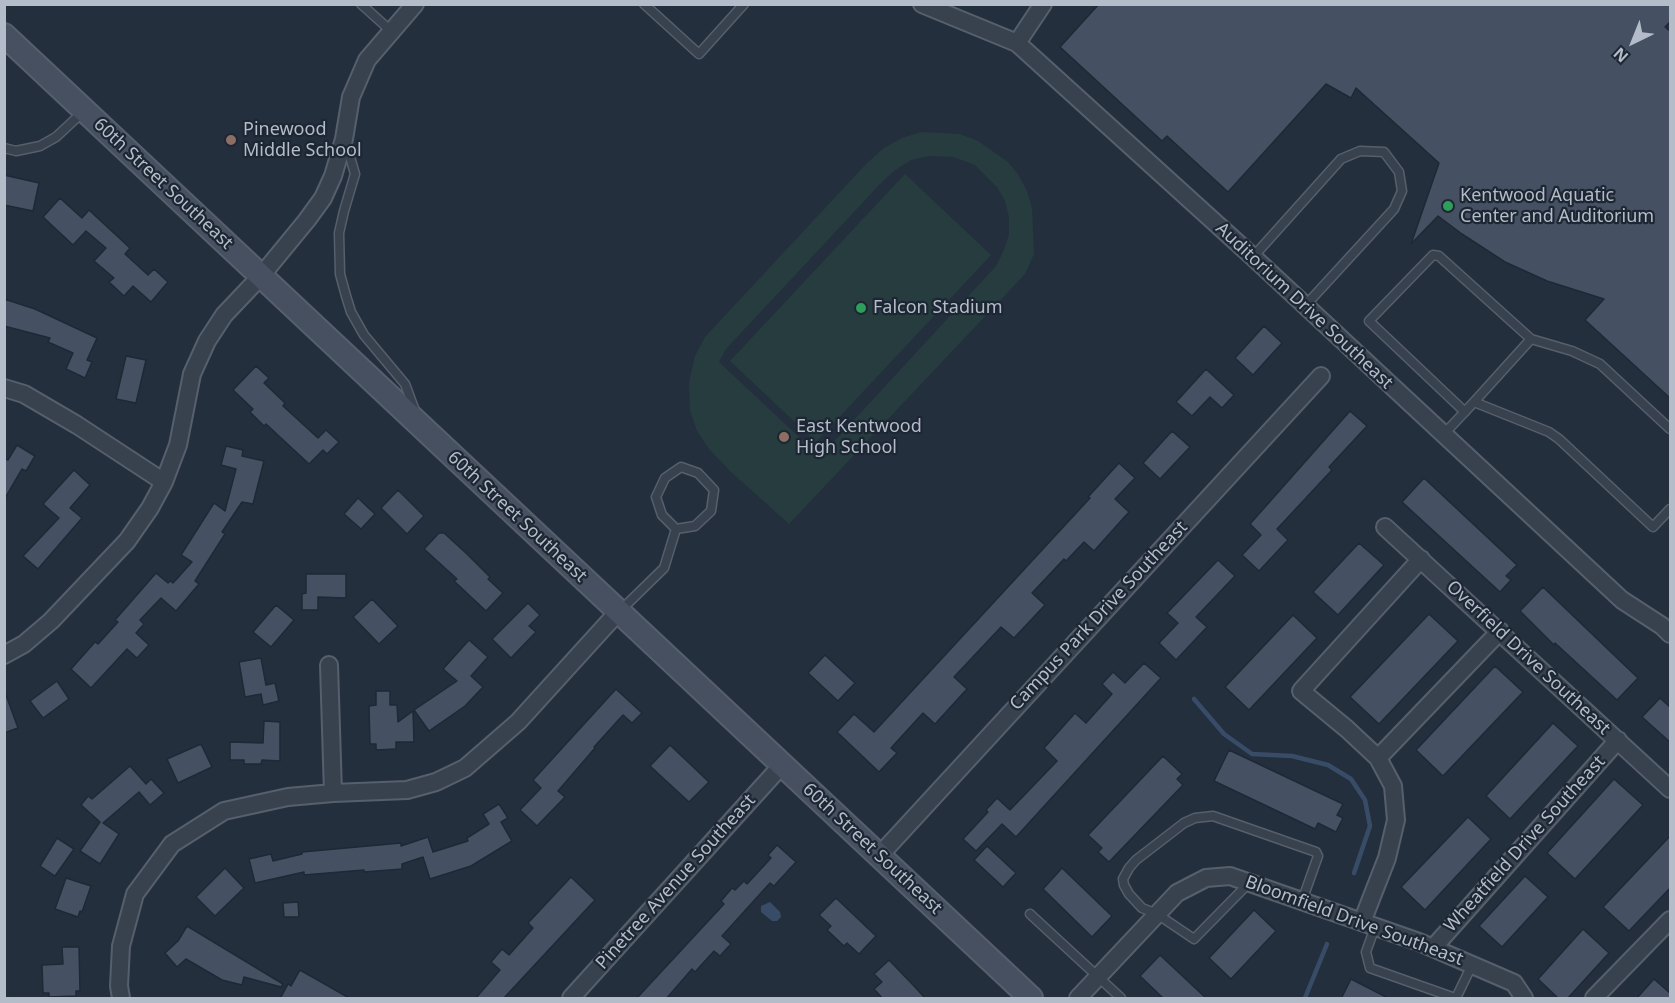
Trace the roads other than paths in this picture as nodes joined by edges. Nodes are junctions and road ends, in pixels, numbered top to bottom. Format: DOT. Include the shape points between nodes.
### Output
graph roads {
  1 [pos="360,4"];
  2 [pos="415,4"];
  3 [pos="644,4"];
  4 [pos="744,4"];
  5 [pos="922,4"];
  6 [pos="1043,4"];
  7 [pos="391,30"];
  8 [pos="4,35"];
  9 [pos="1017,43"];
  10 [pos="85,110"];
  11 [pos="344,139"];
  12 [pos="4,148"];
  13 [pos="1253,257"];
  14 [pos="261,276"];
  15 [pos="1305,306"];
  16 [pos="1531,339"];
  17 [pos="1321,376"];
  18 [pos="4,388"];
  19 [pos="1474,402"];
  20 [pos="1465,412"];
  21 [pos="420,425"];
  22 [pos="1671,429"];
  23 [pos="1443,435"];
  24 [pos="164,482"];
  25 [pos="1671,509"];
  26 [pos="1385,527"];
  27 [pos="676,529"];
  28 [pos="1421,559"];
  29 [pos="618,612"];
  30 [pos="1668,626"];
  31 [pos="1500,631"];
  32 [pos="4,655"];
  33 [pos="329,665"];
  34 [pos="1618,740"];
  35 [pos="1378,758"];
  36 [pos="782,765"];
  37 [pos="1671,789"];
  38 [pos="333,793"];
  39 [pos="879,856"];
  40 [pos="1250,883"];
  41 [pos="1302,901"];
  42 [pos="1030,914"];
  43 [pos="1157,914"];
  44 [pos="1671,920"];
  45 [pos="1369,925"];
  46 [pos="1433,948"];
  47 [pos="1472,965"];
  48 [pos="1098,977"];
  49 [pos="121,999"];
  50 [pos="571,999"];
  51 [pos="1031,999"];
  52 [pos="1078,999"];
  53 [pos="1121,999"];
  54 [pos="1456,999"];
  55 [pos="1524,999"];
  56 [pos="1594,999"];
  1 -- 7 [label="lane"];
  2 -- 7 [label="street"];
  3 -- 4 [label="lane" via="699,54"];
  5 -- 9 [label="street, Auditorium Drive Southeast"];
  6 -- 9 [label="street"];
  7 -- 11 [label="street" via="367,60 351,97"];
  8 -- 10 [label="main road, 60th Street Southeast"];
  9 -- 13 [label="street, Auditorium Drive Southeast"];
  10 -- 12 [label="lane" via="40,146 16,151"];
  10 -- 14 [label="main road, 60th Street Southeast"];
  11 -- 14 [label="street" via="323,198"];
  11 -- 21 [label="lane" via="355,174 339,233 340,274 351,312 364,335 405,384"];
  13 -- 15 [label="street, Auditorium Drive Southeast"];
  13 -- 15 [label="lane" via="1341,159 1360,151 1384,152 1399,172 1402,191 1394,209"];
  14 -- 21 [label="main road, 60th Street Southeast"];
  14 -- 24 [label="street" via="224,315 207,341 192,374 178,444"];
  15 -- 23 [label="street, Auditorium Drive Southeast"];
  16 -- 19 [label="lane"];
  16 -- 20 [label="lane" via="1439,256 1433,255 1369,321"];
  16 -- 22 [label="lane" via="1600,364"];
  17 -- 39 [label="street, Campus Park Drive Southeast"];
  18 -- 24 [label="street" via="24,394 70,420"];
  19 -- 20 [label="lane"];
  19 -- 25 [label="lane" via="1549,432 1653,527"];
  20 -- 23 [label="lane"];
  21 -- 29 [label="main road, 60th Street Southeast"];
  23 -- 30 [label="street, Auditorium Drive Southeast" via="1622,600"];
  24 -- 32 [label="street" via="127,541 51,621"];
  26 -- 28 [label="street, Overfield Drive Southeast"];
  27 -- 27 [label="lane" via="662,515 656,497 665,478 681,467 698,474 714,490 711,511 695,526"];
  27 -- 29 [label="lane" via="663,568"];
  28 -- 31 [label="street, Overfield Drive Southeast"];
  28 -- 35 [label="street" via="1301,691"];
  29 -- 36 [label="main road, 60th Street Southeast"];
  29 -- 38 [label="street" via="518,722 465,768 407,790"];
  31 -- 34 [label="street, Overfield Drive Southeast"];
  31 -- 35 [label="street"];
  33 -- 38 [label="street"];
  34 -- 37 [label="street, Overfield Drive Southeast"];
  34 -- 46 [label="street, Wheatfield Drive Southeast"];
  35 -- 45 [label="street" via="1393,786 1396,820"];
  36 -- 39 [label="main road, 60th Street Southeast"];
  36 -- 50 [label="street, Pinetree Avenue Southeast"];
  38 -- 49 [label="street" via="288,797 224,811 172,844 135,894 121,946"];
  39 -- 51 [label="main road, 60th Street Southeast"];
  40 -- 41 [label="street, Bloomfield Drive Southeast"];
  40 -- 43 [label="street, Bloomfield Drive Southeast" via="1230,876 1206,878 1177,893"];
  40 -- 43 [label="lane" via="1194,939"];
  41 -- 43 [label="lane" via="1318,856 1316,852 1213,816 1184,823 1129,868 1123,879 1129,894 1142,908"];
  41 -- 45 [label="street, Bloomfield Drive Southeast"];
  42 -- 48 [label="lane"];
  43 -- 48 [label="street, Bloomfield Drive Southeast"];
  44 -- 56 [label="street"];
  45 -- 46 [label="street, Bloomfield Drive Southeast"];
  45 -- 54 [label="lane" via="1366,952 1370,968"];
  46 -- 47 [label="street, Bloomfield Drive Southeast"];
  47 -- 54 [label="lane"];
  47 -- 55 [label="street, Bloomfield Drive Southeast" via="1514,983"];
  48 -- 52 [label="street, Bloomfield Drive Southeast"];
  48 -- 53 [label="lane"];
}
